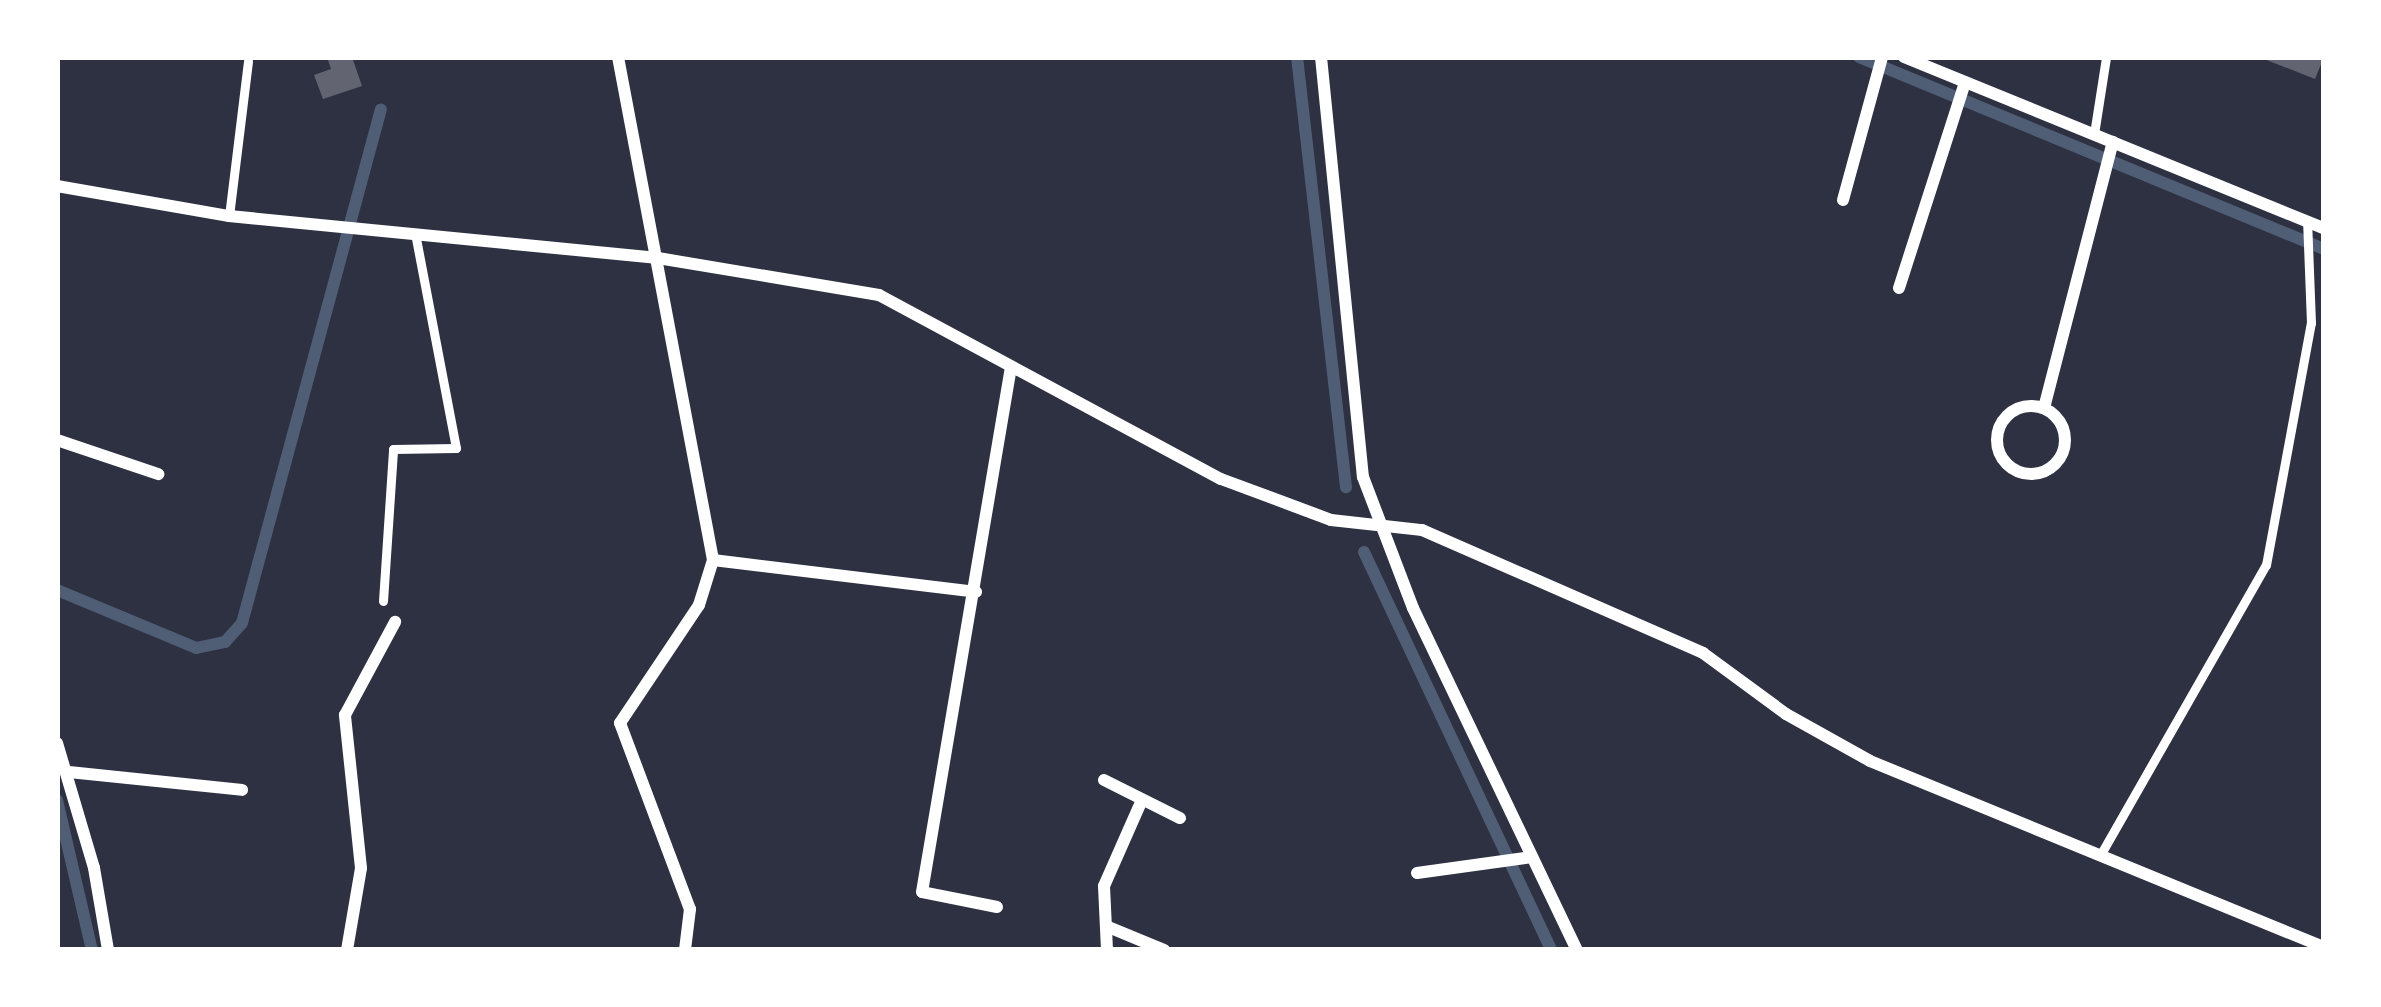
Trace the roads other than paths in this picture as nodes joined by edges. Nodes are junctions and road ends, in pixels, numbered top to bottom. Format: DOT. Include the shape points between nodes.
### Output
graph roads {
  1 [pos="619,57"];
  2 [pos="1322,57"];
  3 [pos="1882,57"];
  4 [pos="1904,57"];
  5 [pos="2106,57"];
  6 [pos="248,61"];
  7 [pos="1965,82"];
  8 [pos="2094,134"];
  9 [pos="2112,145"];
  10 [pos="57,186"];
  11 [pos="1843,200"];
  12 [pos="229,216"];
  13 [pos="2308,227"];
  14 [pos="2324,228"];
  15 [pos="416,233"];
  16 [pos="658,258"];
  17 [pos="1899,289"];
  18 [pos="1011,367"];
  19 [pos="2044,408"];
  20 [pos="57,440"];
  21 [pos="158,475"];
  22 [pos="1378,521"];
  23 [pos="713,560"];
  24 [pos="976,592"];
  25 [pos="383,601"];
  26 [pos="395,622"];
  27 [pos="57,743"];
  28 [pos="69,772"];
  29 [pos="1104,780"];
  30 [pos="242,790"];
  31 [pos="1142,800"];
  32 [pos="1180,818"];
  33 [pos="2102,852"];
  34 [pos="1532,857"];
  35 [pos="1417,873"];
  36 [pos="997,907"];
  37 [pos="1106,926"];
  38 [pos="2324,947"];
  39 [pos="108,950"];
  40 [pos="347,950"];
  41 [pos="685,950"];
  42 [pos="1107,950"];
  43 [pos="1164,950"];
  44 [pos="1576,950"];
  1 -- 16 [label="street"];
  2 -- 22 [label="street" via="1363,477"];
  3 -- 11 [label="street"];
  4 -- 7 [label="street"];
  5 -- 8 [label="lane"];
  6 -- 12 [label="lane"];
  7 -- 8 [label="street"];
  7 -- 17 [label="street"];
  8 -- 9 [label="street"];
  9 -- 13 [label="street"];
  9 -- 19 [label="street"];
  10 -- 12 [label="street"];
  12 -- 15 [label="street"];
  13 -- 14 [label="street"];
  13 -- 33 [label="lane" via="2311,323 2266,565"];
  15 -- 16 [label="street"];
  15 -- 25 [label="lane" via="456,448 393,449"];
  16 -- 18 [label="street" via="879,295"];
  16 -- 23 [label="street"];
  18 -- 22 [label="street" via="1221,479 1330,520"];
  18 -- 24 [label="street"];
  19 -- 19 [label="street" via="2061,422 2066,445 2055,465 2023,473 2004,461 1998,430 2022,406"];
  20 -- 21 [label="street"];
  22 -- 33 [label="street" via="1422,530 1703,653 1786,714 1870,761"];
  22 -- 34 [label="street"];
  23 -- 24 [label="street"];
  23 -- 41 [label="street" via="699,605 620,723 690,909"];
  24 -- 36 [label="street" via="922,892"];
  26 -- 40 [label="street" via="345,716 361,868"];
  27 -- 28 [label="street"];
  28 -- 30 [label="street"];
  28 -- 39 [label="street"];
  29 -- 31 [label="street"];
  31 -- 32 [label="street"];
  31 -- 37 [label="street" via="1104,886"];
  33 -- 38 [label="street"];
  34 -- 35 [label="street"];
  34 -- 44 [label="street"];
  37 -- 42 [label="street"];
  37 -- 43 [label="street"];
}
